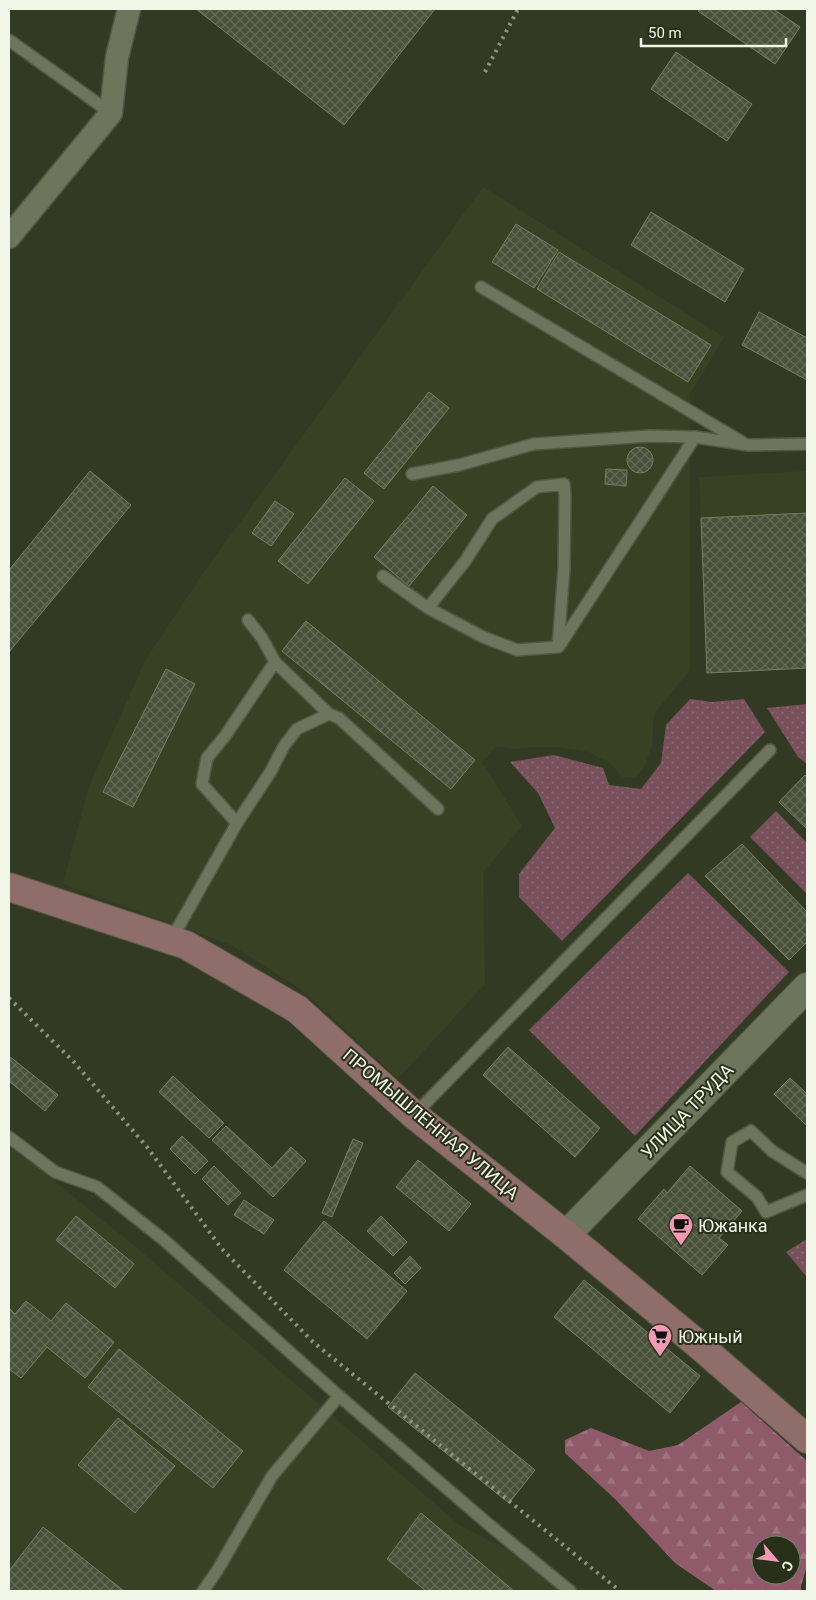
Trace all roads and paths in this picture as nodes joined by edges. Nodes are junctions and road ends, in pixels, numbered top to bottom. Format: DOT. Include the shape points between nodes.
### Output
graph roads {
  1 [pos="129,9"];
  2 [pos="9,40"];
  3 [pos="111,113"];
  4 [pos="9,237"];
  5 [pos="481,287"];
  6 [pos="695,437"];
  7 [pos="807,444"];
  8 [pos="748,446"];
  9 [pos="412,474"];
  10 [pos="383,576"];
  11 [pos="428,608"];
  12 [pos="248,620"];
  13 [pos="558,648"];
  14 [pos="275,662"];
  15 [pos="329,714"];
  16 [pos="770,750"];
  17 [pos="438,809"];
  18 [pos="237,823"];
  19 [pos="9,887"];
  20 [pos="171,940"];
  21 [pos="807,987"];
  22 [pos="414,1115"];
  23 [pos="9,1136"];
  24 [pos="807,1173"];
  25 [pos="807,1195"];
  26 [pos="566,1235"];
  27 [pos="339,1396"];
  28 [pos="807,1439"];
  29 [pos="203,1591"];
  30 [pos="570,1591"];
  1 -- 3 [label="street" via="117,56"];
  2 -- 3 [label="lane"];
  3 -- 4 [label="street"];
  5 -- 8 [label="lane"];
  6 -- 8 [label="lane"];
  6 -- 9 [label="lane" via="649,436 534,444"];
  6 -- 13 [label="lane"];
  7 -- 8 [label="lane"];
  10 -- 11 [label="lane"];
  11 -- 13 [label="lane" via="516,650"];
  11 -- 13 [label="lane" via="466,560 492,519 537,487 564,484 564,568"];
  12 -- 14 [label="lane"];
  14 -- 15 [label="lane"];
  14 -- 18 [label="lane" via="207,758 202,784"];
  15 -- 17 [label="lane" via="340,718"];
  15 -- 18 [label="lane" via="297,729"];
  16 -- 22 [label="lane"];
  18 -- 20 [label="lane"];
  19 -- 20 [label="main road, ПРОМЫШЛЕННАЯ УЛИЦА"];
  20 -- 22 [label="main road, ПРОМЫШЛЕННАЯ УЛИЦА" via="186,945 297,1009"];
  21 -- 26 [label="street, УЛИЦА ТРУДА"];
  22 -- 26 [label="main road, ПРОМЫШЛЕННАЯ УЛИЦА"];
  23 -- 27 [label="lane" via="55,1172 96,1187 157,1234"];
  24 -- 25 [label="lane" via="772,1151 751,1131 732,1142 727,1172 757,1197 766,1212"];
  26 -- 28 [label="main road, ПРОМЫШЛЕННАЯ УЛИЦА"];
  27 -- 29 [label="lane" via="272,1476"];
  27 -- 30 [label="lane"];
}
